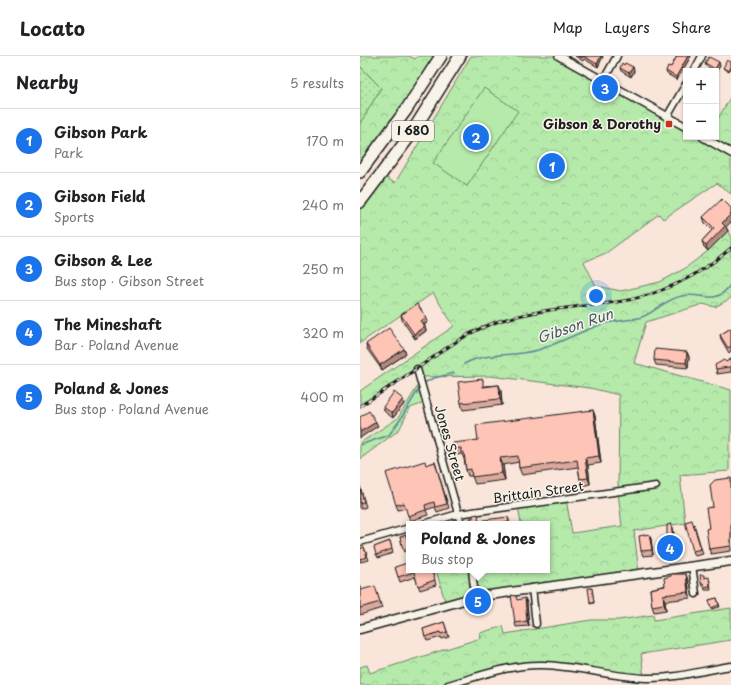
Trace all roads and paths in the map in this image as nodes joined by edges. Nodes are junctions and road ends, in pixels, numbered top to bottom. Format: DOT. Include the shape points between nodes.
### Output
graph roads {
  1 [pos="460,56"];
  2 [pos="559,56"];
  3 [pos="617,56"];
  4 [pos="702,56"];
  5 [pos="439,59"];
  6 [pos="696,68"];
  7 [pos="602,81"];
  8 [pos="683,89"];
  9 [pos="667,116"];
  10 [pos="683,125"];
  11 [pos="708,140"];
  12 [pos="731,153"];
  13 [pos="386,169"];
  14 [pos="360,172"];
  15 [pos="360,202"];
  16 [pos="360,207"];
  17 [pos="417,369"];
  18 [pos="656,486"];
  19 [pos="458,514"];
  20 [pos="434,521"];
  21 [pos="460,521"];
  22 [pos="406,529"];
  23 [pos="360,542"];
  24 [pos="731,561"];
  25 [pos="692,566"];
  26 [pos="472,573"];
  27 [pos="532,588"];
  28 [pos="696,594"];
  29 [pos="475,597"];
  30 [pos="536,624"];
  31 [pos="360,629"];
  32 [pos="731,666"];
  33 [pos="448,685"];
  1 -- 13 [label="highway, I 680"];
  2 -- 7 [label="street"];
  3 -- 7 [label="street"];
  4 -- 6 [label="street"];
  5 -- 14 [label="highway, I 680" via="406,110"];
  7 -- 9 [label="street"];
  8 -- 9 [label="street"];
  9 -- 10 [label="street"];
  11 -- 12 [label="street"];
  13 -- 15 [label="highway, I 680"];
  13 -- 16 [label="highway"];
  17 -- 19 [label="street, Jones Street"];
  18 -- 19 [label="street, Brittain Street"];
  19 -- 20 [label="street, Brittain Street"];
  19 -- 21 [label="street, Jones Street"];
  22 -- 23 [label="street"];
  24 -- 25 [label="main road"];
  25 -- 27 [label="main road"];
  25 -- 28 [label="street"];
  26 -- 29 [label="street"];
  27 -- 29 [label="main road"];
  27 -- 30 [label="street"];
  29 -- 31 [label="main road"];
  32 -- 33 [label="street" via="645,678 555,666 532,666 508,668"];
}
